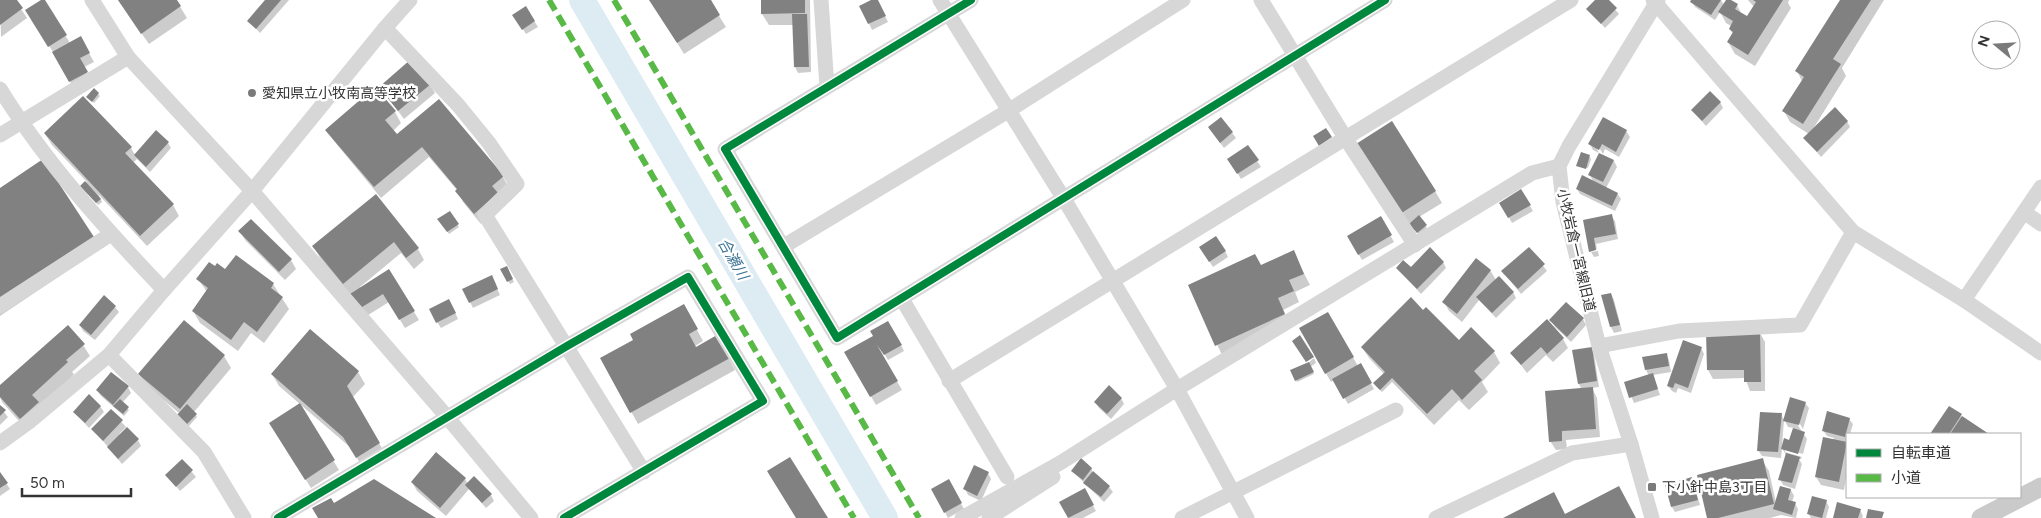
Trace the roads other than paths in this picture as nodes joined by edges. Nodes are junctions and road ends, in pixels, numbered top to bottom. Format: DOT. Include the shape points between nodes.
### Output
graph roads {
  1 [pos="92,0"];
  2 [pos="410,0"];
  3 [pos="821,0"];
  4 [pos="940,0"];
  5 [pos="971,0"];
  6 [pos="1183,0"];
  7 [pos="1261,0"];
  8 [pos="1385,0"];
  9 [pos="1571,0"];
  10 [pos="1656,1"];
  11 [pos="948,14"];
  12 [pos="385,28"];
  13 [pos="1296,55"];
  14 [pos="128,56"];
  15 [pos="827,87"];
  16 [pos="0,90"];
  17 [pos="1008,112"];
  18 [pos="20,122"];
  19 [pos="0,135"];
  20 [pos="1346,139"];
  21 [pos="1559,166"];
  22 [pos="2041,187"];
  23 [pos="252,191"];
  24 [pos="1064,199"];
  25 [pos="2024,212"];
  26 [pos="2041,224"];
  27 [pos="1852,232"];
  28 [pos="111,234"];
  29 [pos="1415,245"];
  30 [pos="784,246"];
  31 [pos="1112,281"];
  32 [pos="164,290"];
  33 [pos="902,299"];
  34 [pos="1964,300"];
  35 [pos="0,306"];
  36 [pos="567,346"];
  37 [pos="1599,346"];
  38 [pos="2041,352"];
  39 [pos="109,355"];
  40 [pos="949,381"];
  41 [pos="1177,389"];
  42 [pos="1396,410"];
  43 [pos="448,418"];
  44 [pos="0,443"];
  45 [pos="1631,444"];
  46 [pos="1060,463"];
  47 [pos="644,472"];
  48 [pos="1007,477"];
  49 [pos="2041,487"];
  50 [pos="1233,492"];
  51 [pos="2020,498"];
  52 [pos="2021,498"];
  53 [pos="244,518"];
  54 [pos="278,518"];
  55 [pos="532,518"];
  56 [pos="564,518"];
  57 [pos="962,518"];
  58 [pos="989,518"];
  59 [pos="1182,518"];
  60 [pos="1247,518"];
  61 [pos="1436,518"];
  62 [pos="1652,518"];
  63 [pos="1982,518"];
  1 -- 14 [label="street"];
  2 -- 12 [label="street"];
  3 -- 15 [label="street"];
  4 -- 11 [label="street"];
  5 -- 11 [label="street"];
  6 -- 17 [label="street"];
  7 -- 13 [label="street"];
  8 -- 13 [label="street"];
  9 -- 20 [label="street"];
  10 -- 21 [label="street"];
  10 -- 27 [label="street"];
  11 -- 15 [label="street"];
  11 -- 17 [label="street"];
  12 -- 23 [label="street"];
  12 -- 36 [label="street" via="458,105 517,184 485,215"];
  13 -- 20 [label="street"];
  13 -- 24 [label="street"];
  14 -- 18 [label="street"];
  14 -- 23 [label="street"];
  15 -- 30 [label="street" via="725,150"];
  16 -- 18 [label="street"];
  17 -- 24 [label="street"];
  17 -- 30 [label="street"];
  18 -- 19 [label="street"];
  18 -- 28 [label="street"];
  20 -- 29 [label="street"];
  20 -- 31 [label="street"];
  21 -- 29 [label="street" via="1532,173"];
  21 -- 37 [label="street, 小牧岩倉一宮線旧道" via="1563,202"];
  22 -- 25 [label="street"];
  23 -- 32 [label="street"];
  23 -- 43 [label="street"];
  24 -- 31 [label="street"];
  24 -- 33 [label="street"];
  25 -- 26 [label="street"];
  25 -- 34 [label="street"];
  27 -- 34 [label="street"];
  27 -- 37 [label="street" via="1800,325 1679,331"];
  28 -- 32 [label="street"];
  28 -- 35 [label="street"];
  29 -- 41 [label="street"];
  30 -- 33 [label="street" via="837,338"];
  31 -- 40 [label="street"];
  31 -- 41 [label="street"];
  32 -- 39 [label="street"];
  33 -- 40 [label="street"];
  34 -- 38 [label="street"];
  36 -- 43 [label="street"];
  36 -- 47 [label="street"];
  36 -- 47 [label="street" via="688,277 763,401"];
  37 -- 45 [label="street, 小牧岩倉一宮線旧道"];
  39 -- 44 [label="street"];
  39 -- 53 [label="street" via="204,452"];
  40 -- 48 [label="street"];
  41 -- 46 [label="street"];
  41 -- 50 [label="street"];
  42 -- 50 [label="street"];
  43 -- 54 [label="street"];
  43 -- 55 [label="street"];
  45 -- 61 [label="street" via="1572,454"];
  45 -- 62 [label="street, 小牧岩倉一宮線旧道"];
  46 -- 57 [label="street"];
  46 -- 58 [label="street" via="1058,474"];
  47 -- 56 [label="street"];
  49 -- 52 [label="main road"];
  50 -- 59 [label="street"];
  50 -- 60 [label="street"];
  51 -- 63 [label="main road"];
}
